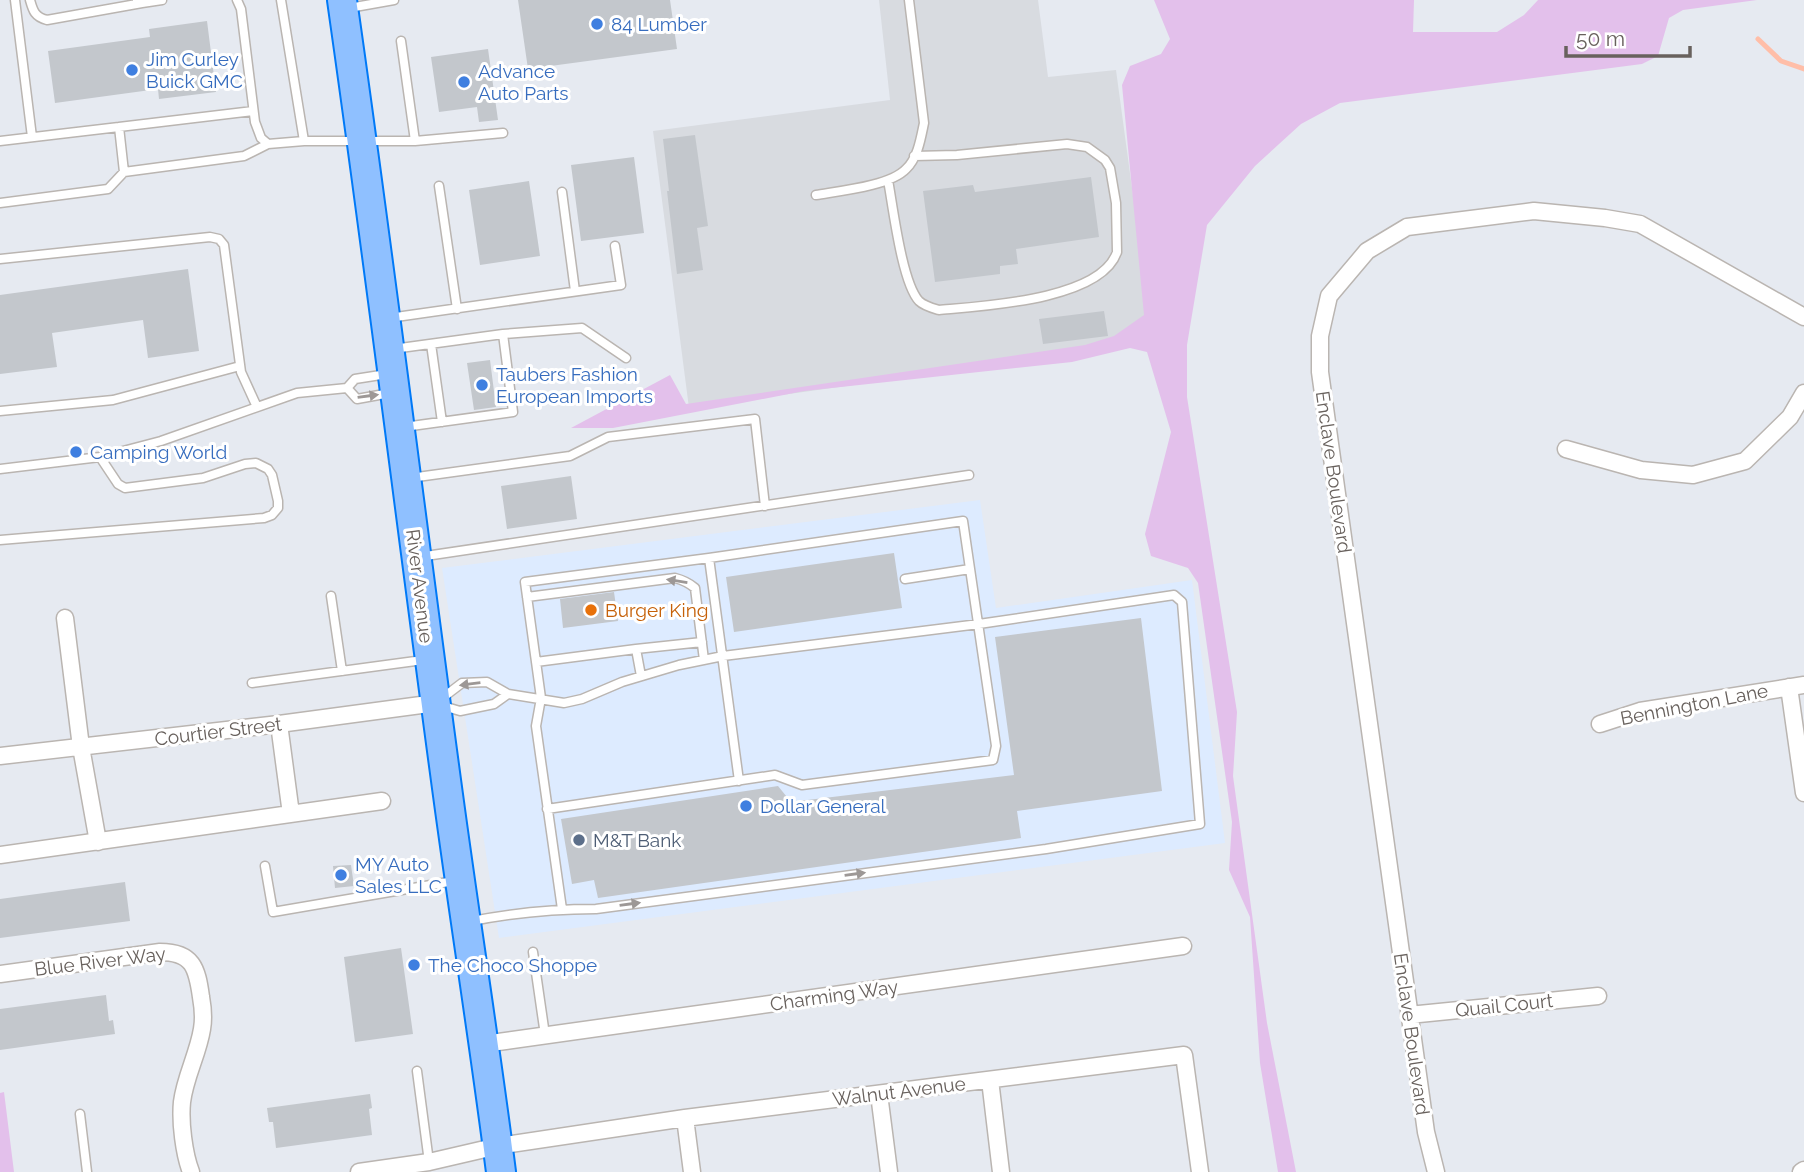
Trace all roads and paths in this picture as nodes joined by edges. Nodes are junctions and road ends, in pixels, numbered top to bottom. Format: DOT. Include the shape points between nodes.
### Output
graph roads {
  1 [pos="15,0"];
  2 [pos="30,0"];
  3 [pos="162,0"];
  4 [pos="248,0"];
  5 [pos="281,0"];
  6 [pos="394,0"];
  7 [pos="909,0"];
  8 [pos="138,1"];
  9 [pos="238,1"];
  10 [pos="342,5"];
  11 [pos="401,41"];
  12 [pos="253,111"];
  13 [pos="119,127"];
  14 [pos="503,133"];
  15 [pos="32,137"];
  16 [pos="0,141"];
  17 [pos="304,141"];
  18 [pos="362,141"];
  19 [pos="415,141"];
  20 [pos="268,144"];
  21 [pos="914,156"];
  22 [pos="124,172"];
  23 [pos="888,180"];
  24 [pos="439,186"];
  25 [pos="562,192"];
  26 [pos="816,195"];
  27 [pos="0,203"];
  28 [pos="615,246"];
  29 [pos="0,260"];
  30 [pos="575,291"];
  31 [pos="457,309"];
  32 [pos="1804,317"];
  33 [pos="386,319"];
  34 [pos="503,334"];
  35 [pos="431,344"];
  36 [pos="626,358"];
  37 [pos="240,366"];
  38 [pos="393,372"];
  39 [pos="347,388"];
  40 [pos="1804,393"];
  41 [pos="257,407"];
  42 [pos="0,411"];
  43 [pos="442,422"];
  44 [pos="400,428"];
  45 [pos="1566,449"];
  46 [pos="100,457"];
  47 [pos="0,469"];
  48 [pos="969,475"];
  49 [pos="407,478"];
  50 [pos="765,506"];
  51 [pos="0,540"];
  52 [pos="416,557"];
  53 [pos="709,558"];
  54 [pos="970,569"];
  55 [pos="905,579"];
  56 [pos="331,596"];
  57 [pos="527,597"];
  58 [pos="65,618"];
  59 [pos="979,624"];
  60 [pos="702,642"];
  61 [pos="636,649"];
  62 [pos="723,656"];
  63 [pos="430,659"];
  64 [pos="704,660"];
  65 [pos="536,662"];
  66 [pos="342,671"];
  67 [pos="641,676"];
  68 [pos="252,683"];
  69 [pos="1797,686"];
  70 [pos="508,694"];
  71 [pos="541,698"];
  72 [pos="436,703"];
  73 [pos="279,724"];
  74 [pos="1600,724"];
  75 [pos="81,747"];
  76 [pos="0,756"];
  77 [pos="740,780"];
  78 [pos="1804,793"];
  79 [pos="382,801"];
  80 [pos="547,809"];
  81 [pos="291,814"];
  82 [pos="98,842"];
  83 [pos="0,855"];
  84 [pos="265,866"];
  85 [pos="460,880"];
  86 [pos="562,909"];
  87 [pos="466,922"];
  88 [pos="1184,946"];
  89 [pos="533,952"];
  90 [pos="0,974"];
  91 [pos="1598,996"];
  92 [pos="1409,1015"];
  93 [pos="545,1036"];
  94 [pos="484,1044"];
  95 [pos="417,1071"];
  96 [pos="990,1080"];
  97 [pos="879,1094"];
  98 [pos="80,1114"];
  99 [pos="685,1118"];
  100 [pos="499,1159"];
  101 [pos="429,1163"];
  102 [pos="87,1172"];
  103 [pos="191,1172"];
  104 [pos="359,1172"];
  105 [pos="692,1172"];
  106 [pos="889,1172"];
  107 [pos="1001,1172"];
  108 [pos="1200,1172"];
  109 [pos="1436,1172"];
  1 -- 15 [label="lane"];
  2 -- 8 [label="lane" via="33,12 47,20"];
  3 -- 8 [label="lane"];
  4 -- 9 [label="lane"];
  5 -- 17 [label="lane"];
  6 -- 10 [label="lane"];
  7 -- 21 [label="lane" via="924,123"];
  9 -- 12 [label="lane"];
  10 -- 18 [label="highway, River Avenue"];
  11 -- 19 [label="lane"];
  12 -- 13 [label="lane"];
  12 -- 20 [label="lane" via="257,131"];
  13 -- 15 [label="lane"];
  13 -- 22 [label="lane"];
  14 -- 19 [label="lane"];
  15 -- 16 [label="lane"];
  17 -- 18 [label="lane"];
  17 -- 20 [label="lane"];
  18 -- 19 [label="lane"];
  18 -- 33 [label="highway, River Avenue"];
  20 -- 22 [label="lane" via="244,156"];
  21 -- 23 [label="lane" via="906,169"];
  21 -- 23 [label="lane" via="1067,144 1087,147 1110,168 1116,203 1115,258 1090,281 1049,296 939,310 928,307 919,301 906,276"];
  22 -- 27 [label="lane" via="108,189"];
  23 -- 26 [label="lane"];
  24 -- 31 [label="lane"];
  25 -- 30 [label="lane"];
  28 -- 30 [label="lane" via="621,285"];
  29 -- 37 [label="lane" via="219,239 224,245"];
  30 -- 31 [label="lane"];
  31 -- 33 [label="lane"];
  32 -- 92 [label="street, Enclave Boulevard" via="1640,224 1534,211 1407,227 1367,251 1329,296 1320,336 1320,372"];
  33 -- 38 [label="highway, River Avenue"];
  34 -- 35 [label="lane"];
  34 -- 36 [label="lane" via="582,328"];
  34 -- 43 [label="lane" via="513,412"];
  35 -- 38 [label="lane"];
  35 -- 43 [label="lane"];
  37 -- 41 [label="lane"];
  37 -- 42 [label="lane" via="113,400"];
  38 -- 39 [label="lane" via="355,379"];
  39 -- 38 [label="lane, one-way" via="357,399"];
  38 -- 44 [label="highway, River Avenue"];
  39 -- 41 [label="lane" via="296,393"];
  40 -- 45 [label="street" via="1790,417 1745,461 1693,475 1641,470"];
  41 -- 46 [label="lane"];
  43 -- 44 [label="lane"];
  44 -- 49 [label="highway, River Avenue"];
  46 -- 47 [label="lane"];
  46 -- 51 [label="lane" via="125,488 203,478 256,463 272,475 278,508 264,519"];
  48 -- 50 [label="lane"];
  49 -- 50 [label="lane" via="570,456 608,437 755,419"];
  49 -- 52 [label="highway, River Avenue"];
  50 -- 52 [label="lane"];
  52 -- 63 [label="highway, River Avenue"];
  53 -- 54 [label="lane" via="963,521"];
  53 -- 57 [label="lane" via="525,582"];
  53 -- 62 [label="lane"];
  54 -- 55 [label="lane"];
  54 -- 59 [label="lane"];
  56 -- 66 [label="lane"];
  60 -- 57 [label="lane, one-way" via="695,588 675,578"];
  57 -- 65 [label="lane"];
  58 -- 75 [label="street"];
  59 -- 62 [label="lane"];
  59 -- 77 [label="lane" via="996,746 993,760 802,785 775,775"];
  86 -- 59 [label="lane, one-way" via="596,909 1200,824 1182,602 1174,595"];
  60 -- 61 [label="lane"];
  60 -- 64 [label="lane"];
  61 -- 65 [label="lane"];
  61 -- 67 [label="lane"];
  62 -- 64 [label="lane"];
  62 -- 77 [label="lane"];
  63 -- 66 [label="lane"];
  63 -- 72 [label="highway, River Avenue"];
  64 -- 67 [label="lane"];
  65 -- 71 [label="lane"];
  66 -- 68 [label="lane"];
  67 -- 71 [label="lane" via="564,703"];
  69 -- 74 [label="street, Bennington Lane" via="1640,711"];
  69 -- 78 [label="street, Bennington Lane"];
  70 -- 71 [label="lane"];
  70 -- 72 [label="lane" via="495,705 460,712"];
  70 -- 72 [label="lane, one-way" via="487,682 462,683"];
  71 -- 80 [label="lane" via="536,726"];
  72 -- 73 [label="street, Courtier Street"];
  72 -- 85 [label="highway, River Avenue"];
  73 -- 75 [label="street, Courtier Street"];
  73 -- 81 [label="street"];
  75 -- 76 [label="street, Courtier Street"];
  75 -- 82 [label="street"];
  77 -- 80 [label="lane"];
  79 -- 81 [label="street"];
  80 -- 86 [label="lane"];
  81 -- 82 [label="street"];
  82 -- 83 [label="street"];
  84 -- 85 [label="lane" via="273,912"];
  85 -- 87 [label="highway, River Avenue"];
  86 -- 87 [label="lane"];
  87 -- 94 [label="highway, River Avenue"];
  88 -- 93 [label="street, Charming Way"];
  89 -- 93 [label="lane"];
  90 -- 103 [label="street, Blue River Way" via="160,952 174,952 192,963 198,973 204,1017 182,1103"];
  91 -- 92 [label="street, Quail Court"];
  92 -- 109 [label="street, Enclave Boulevard"];
  93 -- 94 [label="street, Charming Way"];
  94 -- 100 [label="highway, River Avenue"];
  95 -- 101 [label="lane"];
  96 -- 97 [label="street, Walnut Avenue"];
  96 -- 107 [label="street"];
  96 -- 108 [label="street, Walnut Avenue" via="1184,1055"];
  97 -- 99 [label="street, Walnut Avenue"];
  97 -- 106 [label="street"];
  98 -- 102 [label="lane"];
  99 -- 100 [label="street, Walnut Avenue"];
  99 -- 105 [label="street"];
  100 -- 101 [label="street"];
  101 -- 104 [label="street"];
}
